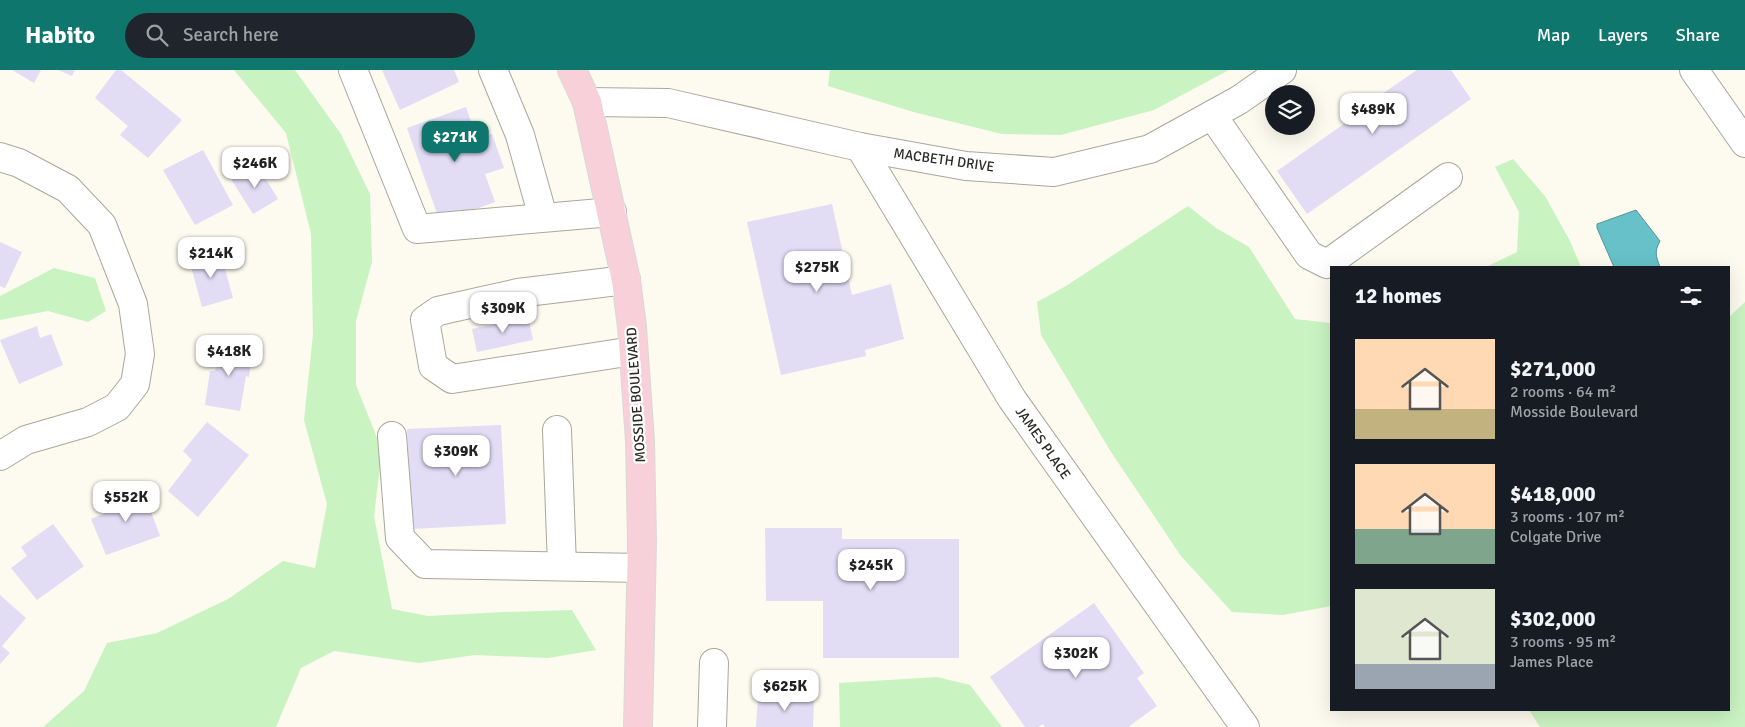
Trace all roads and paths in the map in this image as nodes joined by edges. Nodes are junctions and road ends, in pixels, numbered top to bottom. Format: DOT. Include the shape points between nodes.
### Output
graph roads {
  1 [pos="353,70"];
  2 [pos="493,70"];
  3 [pos="572,70"];
  4 [pos="1282,70"];
  5 [pos="1694,70"];
  6 [pos="587,102"];
  7 [pos="1212,115"];
  8 [pos="1745,143"];
  9 [pos="860,147"];
  10 [pos="0,157"];
  11 [pos="1448,177"];
  12 [pos="612,212"];
  13 [pos="543,217"];
  14 [pos="626,280"];
  15 [pos="633,351"];
  16 [pos="556,430"];
  17 [pos="392,436"];
  18 [pos="0,456"];
  19 [pos="562,566"];
  20 [pos="641,568"];
  21 [pos="714,663"];
  22 [pos="638,727"];
  23 [pos="712,727"];
  24 [pos="1245,727"];
  1 -- 13 [label="street" via="417,229"];
  2 -- 13 [label="street" via="520,135"];
  3 -- 6 [label="main road, MOSSIDE BOULEVARD"];
  4 -- 7 [label="street, MACBETH DRIVE"];
  5 -- 8 [label="street"];
  6 -- 9 [label="street, MACBETH DRIVE" via="668,103"];
  6 -- 12 [label="main road, MOSSIDE BOULEVARD"];
  7 -- 9 [label="street, MACBETH DRIVE" via="1150,150 1054,172 966,166"];
  7 -- 11 [label="street" via="1310,256 1327,264"];
  9 -- 24 [label="street, JAMES PLACE" via="1012,399"];
  10 -- 18 [label="street" via="19,162 68,189 102,225 133,304 140,354 135,384 117,407 88,422 26,440"];
  12 -- 13 [label="street"];
  12 -- 14 [label="main road, MOSSIDE BOULEVARD"];
  14 -- 15 [label="main road, MOSSIDE BOULEVARD"];
  14 -- 15 [label="street" via="518,293 438,311 425,320 433,366 452,380"];
  15 -- 20 [label="main road, MOSSIDE BOULEVARD" via="640,441"];
  16 -- 19 [label="street"];
  17 -- 19 [label="street" via="400,538 425,564"];
  19 -- 20 [label="street"];
  20 -- 22 [label="main road, MOSSIDE BOULEVARD"];
  21 -- 23 [label="street"];
}
